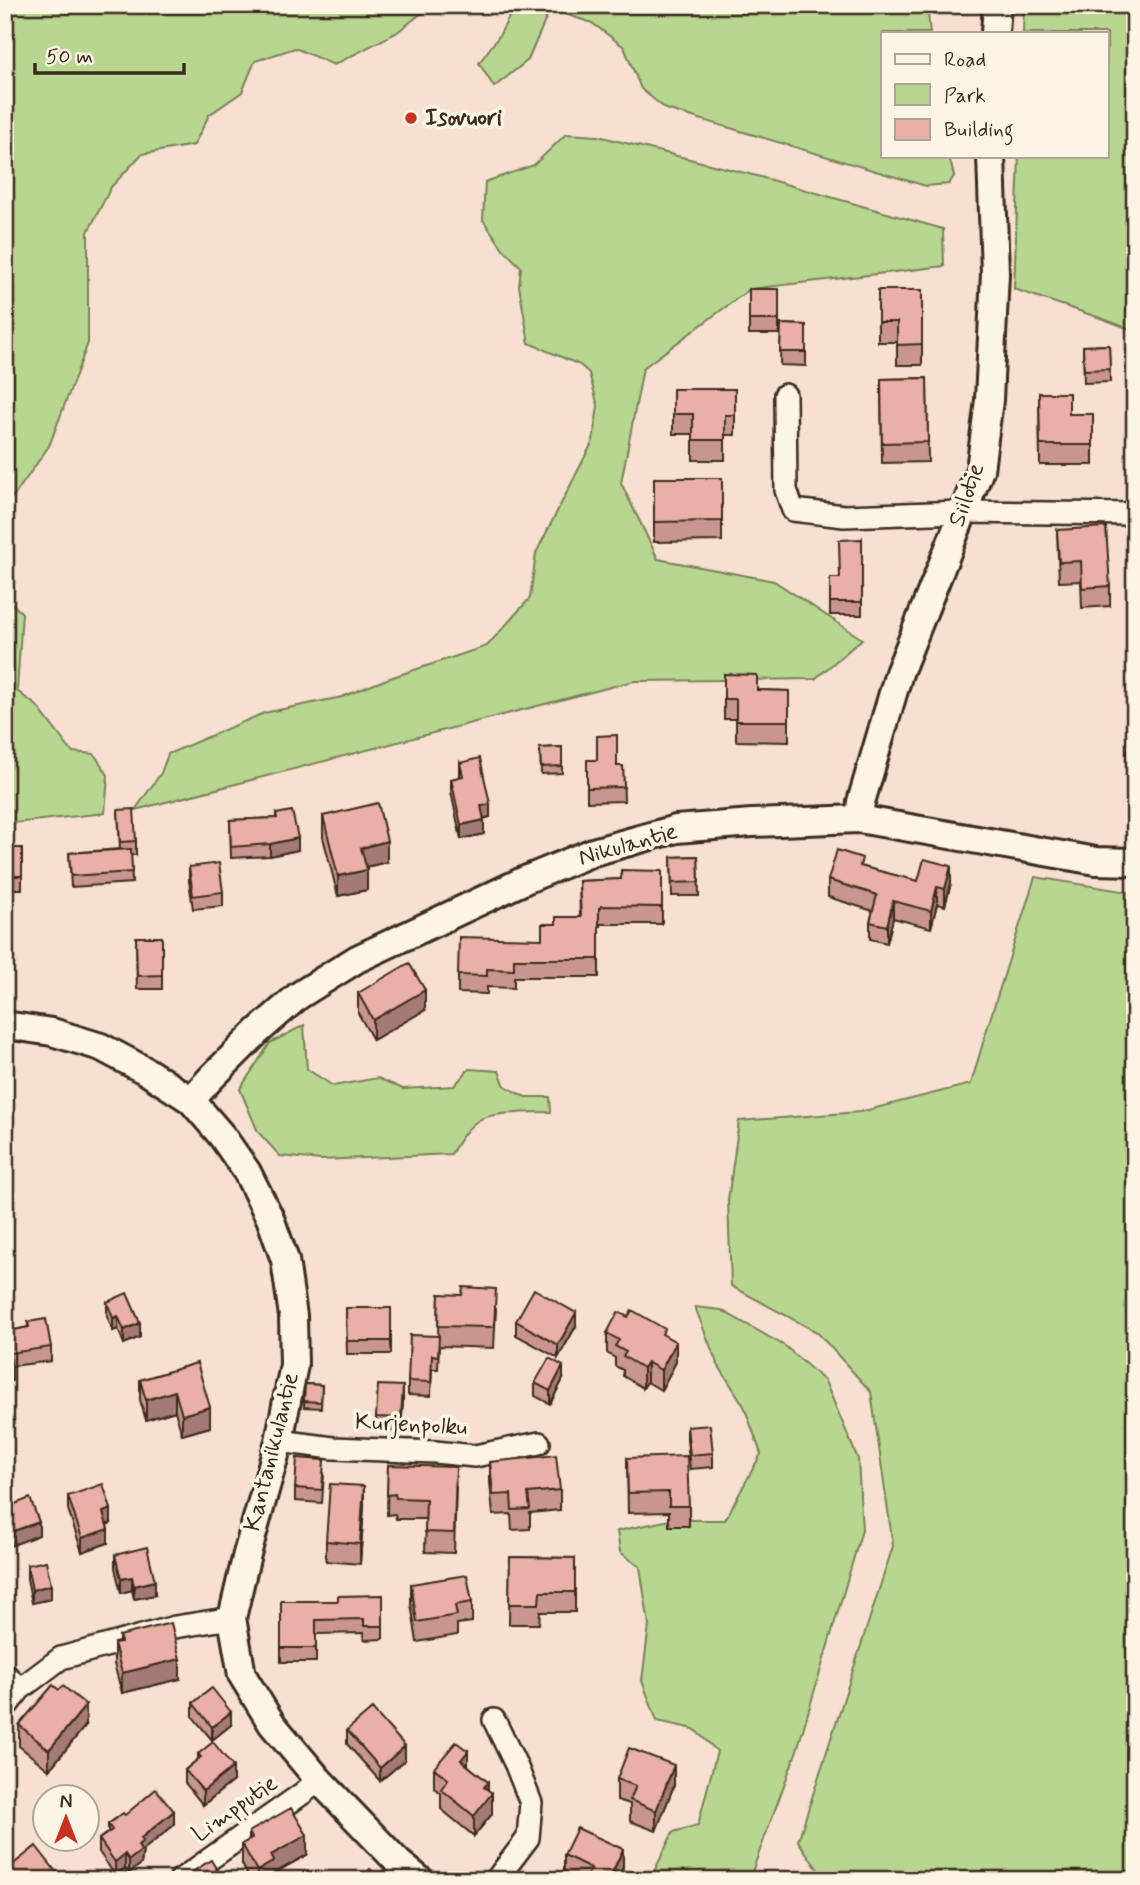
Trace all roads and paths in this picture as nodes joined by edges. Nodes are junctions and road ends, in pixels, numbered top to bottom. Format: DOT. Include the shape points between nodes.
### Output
graph roads {
  1 [pos="997,5"];
  2 [pos="995,32"];
  3 [pos="991,158"];
  4 [pos="785,395"];
  5 [pos="962,512"];
  6 [pos="1135,514"];
  7 [pos="859,819"];
  8 [pos="1135,862"];
  9 [pos="5,1025"];
  10 [pos="191,1100"];
  11 [pos="279,1441"];
  12 [pos="539,1443"];
  13 [pos="232,1618"];
  14 [pos="5,1674"];
  15 [pos="20,1689"];
  16 [pos="5,1708"];
  17 [pos="494,1720"];
  18 [pos="319,1780"];
  19 [pos="180,1880"];
  20 [pos="420,1880"];
  21 [pos="496,1880"];
  1 -- 2 [label="street"];
  3 -- 5 [label="street, Siilotie" via="995,273 989,400 980,470"];
  4 -- 5 [label="street" via="784,473 793,510 844,516"];
  5 -- 6 [label="street"];
  5 -- 7 [label="street, Siilotie" via="899,673"];
  7 -- 8 [label="street, Nikulantie" via="1097,861"];
  7 -- 10 [label="street, Nikulantie" via="676,829 593,852 536,875 357,960 298,996"];
  9 -- 10 [label="street, Kantanikulantie" via="52,1032 101,1047"];
  10 -- 11 [label="street, Kantanikulantie" via="247,1172 285,1260 294,1366"];
  11 -- 12 [label="street, Kurjenpolku" via="475,1456"];
  11 -- 13 [label="street, Kantanikulantie"];
  13 -- 15 [label="street" via="176,1627 61,1658"];
  13 -- 18 [label="street, Kantanikulantie" via="242,1675 272,1724"];
  14 -- 15 [label="street"];
  15 -- 16 [label="street"];
  17 -- 21 [label="street" via="531,1803 528,1839"];
  18 -- 19 [label="street, Limpputie"];
  18 -- 20 [label="street, Kantanikulantie"];
}
